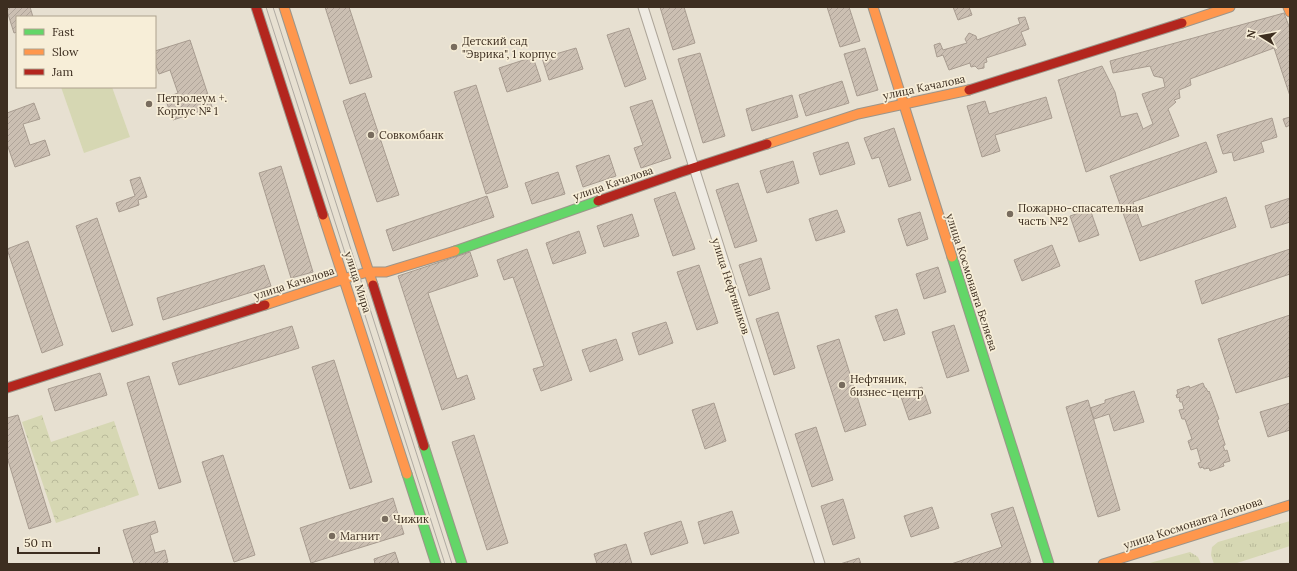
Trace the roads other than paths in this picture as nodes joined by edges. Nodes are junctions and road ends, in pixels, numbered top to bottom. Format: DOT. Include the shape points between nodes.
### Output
graph roads {
  1 [pos="256,7"];
  2 [pos="284,7"];
  3 [pos="643,7"];
  4 [pos="873,7"];
  5 [pos="1230,7"];
  6 [pos="1288,7"];
  7 [pos="1290,12"];
  8 [pos="903,104"];
  9 [pos="693,168"];
  10 [pos="368,272"];
  11 [pos="344,279"];
  12 [pos="7,388"];
  13 [pos="1290,505"];
  14 [pos="436,564"];
  15 [pos="462,564"];
  16 [pos="820,564"];
  17 [pos="1049,564"];
  18 [pos="1103,564"];
  1 -- 11 [label="street, улица Мира"];
  2 -- 10 [label="street, улица Мира"];
  3 -- 9 [label="street, улица Нефтяников"];
  4 -- 8 [label="street, улица Космонавта Беляева"];
  5 -- 8 [label="street, улица Качалова" via="978,88"];
  6 -- 7 [label="street"];
  8 -- 9 [label="street, улица Качалова" via="858,114"];
  8 -- 17 [label="street, улица Космонавта Беляева"];
  9 -- 10 [label="street, улица Качалова" via="475,245 386,272"];
  9 -- 16 [label="street, улица Нефтяников"];
  10 -- 11 [label="street, улица Качалова"];
  10 -- 15 [label="street, улица Мира"];
  11 -- 12 [label="street, улица Качалова"];
  11 -- 14 [label="street, улица Мира"];
  13 -- 18 [label="street, улица Космонавта Леонова"];
}
